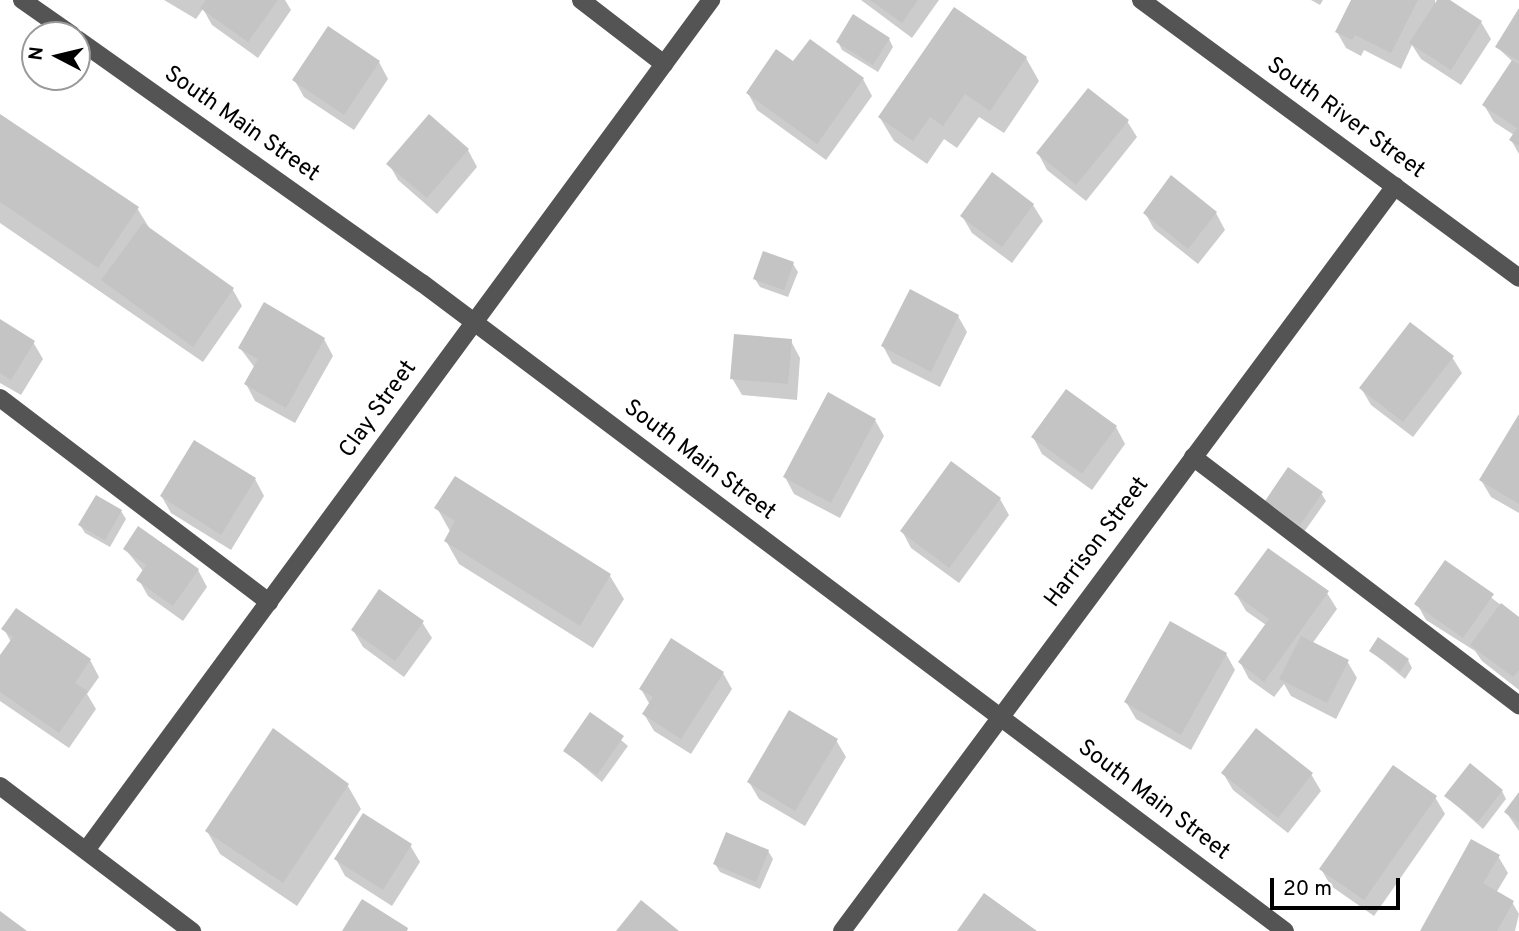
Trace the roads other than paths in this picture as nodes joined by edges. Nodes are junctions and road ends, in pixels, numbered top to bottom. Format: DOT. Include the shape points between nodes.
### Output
graph roads {
  1 [pos="22,0"];
  2 [pos="581,0"];
  3 [pos="711,0"];
  4 [pos="1141,0"];
  5 [pos="52,21"];
  6 [pos="91,48"];
  7 [pos="664,64"];
  8 [pos="1395,186"];
  9 [pos="1519,278"];
  10 [pos="474,322"];
  11 [pos="0,398"];
  12 [pos="1193,457"];
  13 [pos="268,602"];
  14 [pos="1519,705"];
  15 [pos="999,716"];
  16 [pos="0,786"];
  17 [pos="87,849"];
  18 [pos="192,931"];
  19 [pos="842,931"];
  20 [pos="1285,931"];
  1 -- 5 [label="street"];
  2 -- 7 [label="street"];
  3 -- 7 [label="street, Clay Street"];
  4 -- 8 [label="street, South River Street"];
  6 -- 10 [label="street, South Main Street"];
  7 -- 10 [label="street, Clay Street"];
  8 -- 9 [label="street, South River Street"];
  8 -- 12 [label="street, Harrison Street"];
  10 -- 13 [label="street, Clay Street"];
  10 -- 15 [label="street, South Main Street"];
  11 -- 13 [label="street"];
  12 -- 14 [label="street"];
  12 -- 15 [label="street, Harrison Street"];
  13 -- 17 [label="street, Clay Street"];
  15 -- 19 [label="street, Harrison Street"];
  15 -- 20 [label="street, South Main Street"];
  16 -- 17 [label="street"];
  17 -- 18 [label="street"];
}
